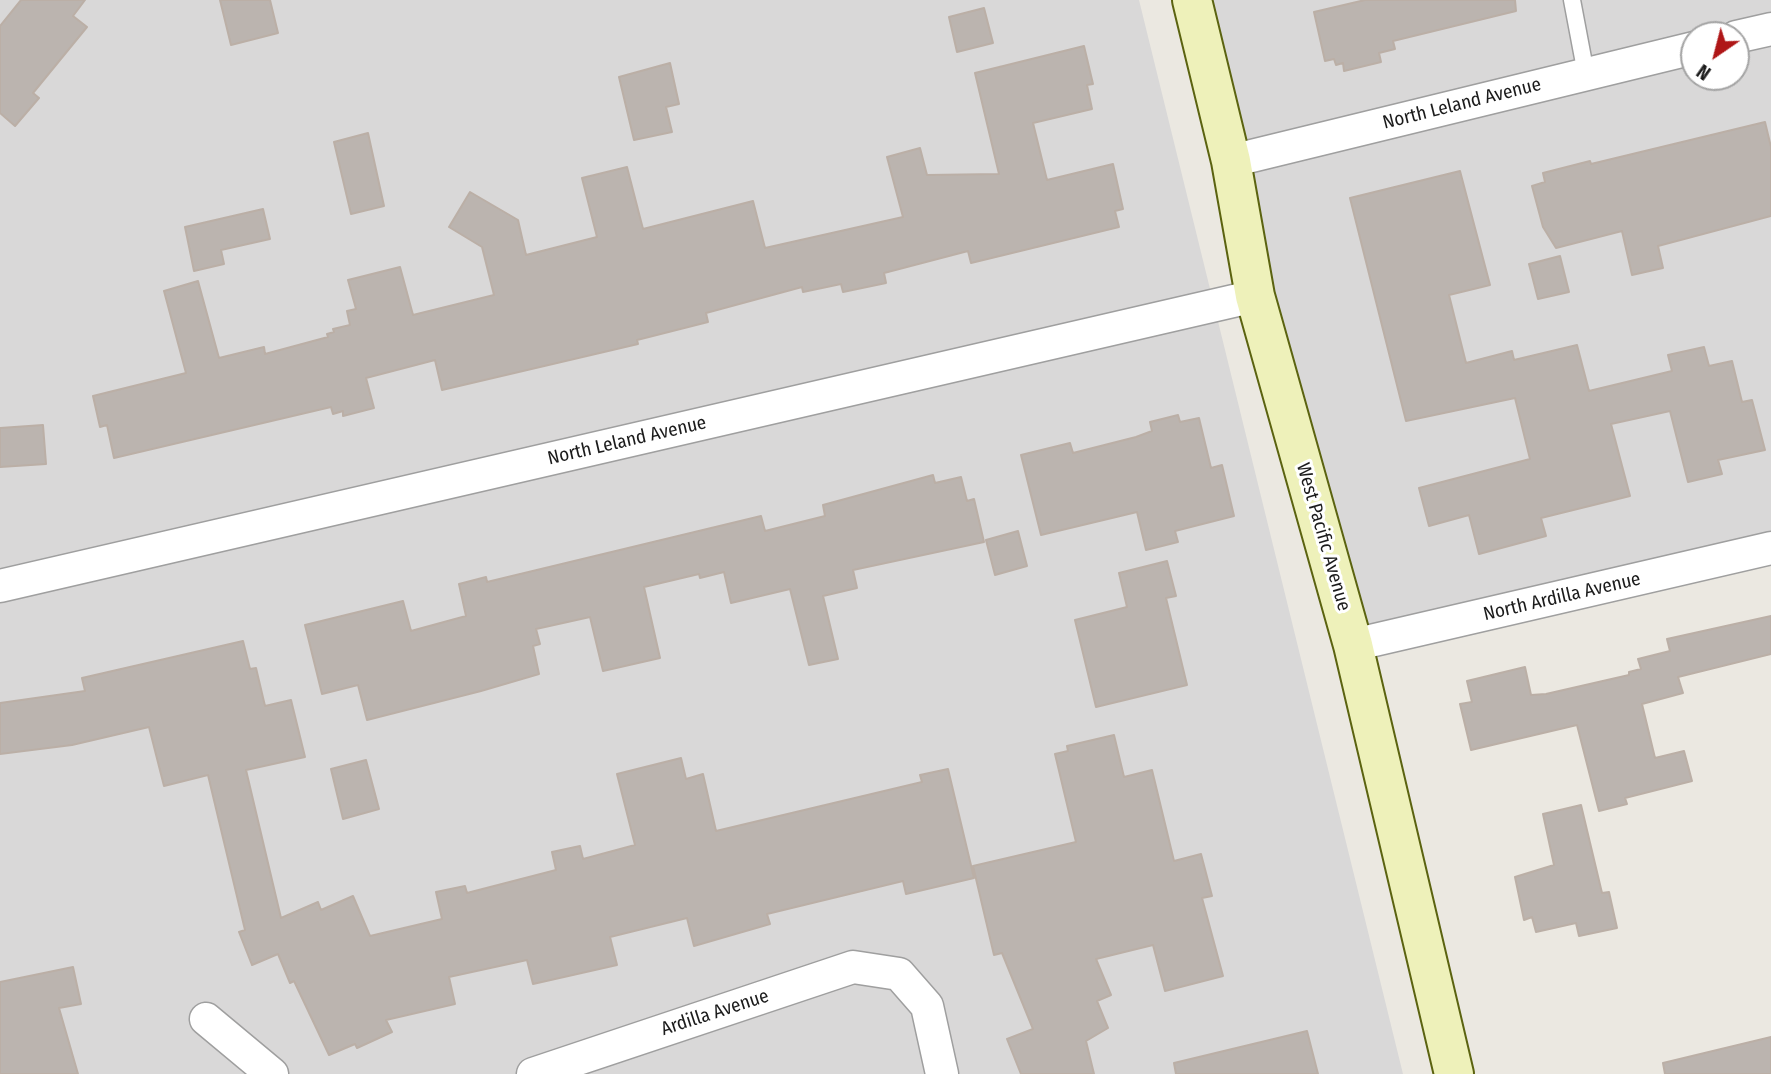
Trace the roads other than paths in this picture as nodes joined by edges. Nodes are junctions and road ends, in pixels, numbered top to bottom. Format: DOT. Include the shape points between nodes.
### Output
graph roads {
  1 [pos="1192,0"];
  2 [pos="1572,0"];
  3 [pos="1771,29"];
  4 [pos="1750,34"];
  5 [pos="1680,51"];
  6 [pos="1586,74"];
  7 [pos="1231,160"];
  8 [pos="1255,296"];
  9 [pos="1771,548"];
  10 [pos="0,586"];
  11 [pos="1353,645"];
  12 [pos="206,1019"];
  13 [pos="272,1074"];
  14 [pos="533,1074"];
  15 [pos="942,1074"];
  16 [pos="1454,1074"];
  1 -- 7 [label="street, West Pacific Avenue"];
  2 -- 6 [label="lane"];
  3 -- 4 [label="street"];
  5 -- 6 [label="street, North Leland Avenue"];
  6 -- 7 [label="street, North Leland Avenue"];
  7 -- 8 [label="street, West Pacific Avenue"];
  8 -- 10 [label="street, North Leland Avenue"];
  8 -- 11 [label="street, West Pacific Avenue"];
  9 -- 11 [label="street, North Ardilla Avenue"];
  11 -- 16 [label="street, West Pacific Avenue"];
  12 -- 13 [label="street"];
  14 -- 15 [label="street, Ardilla Avenue" via="853,967 899,974 927,1006"];
}
